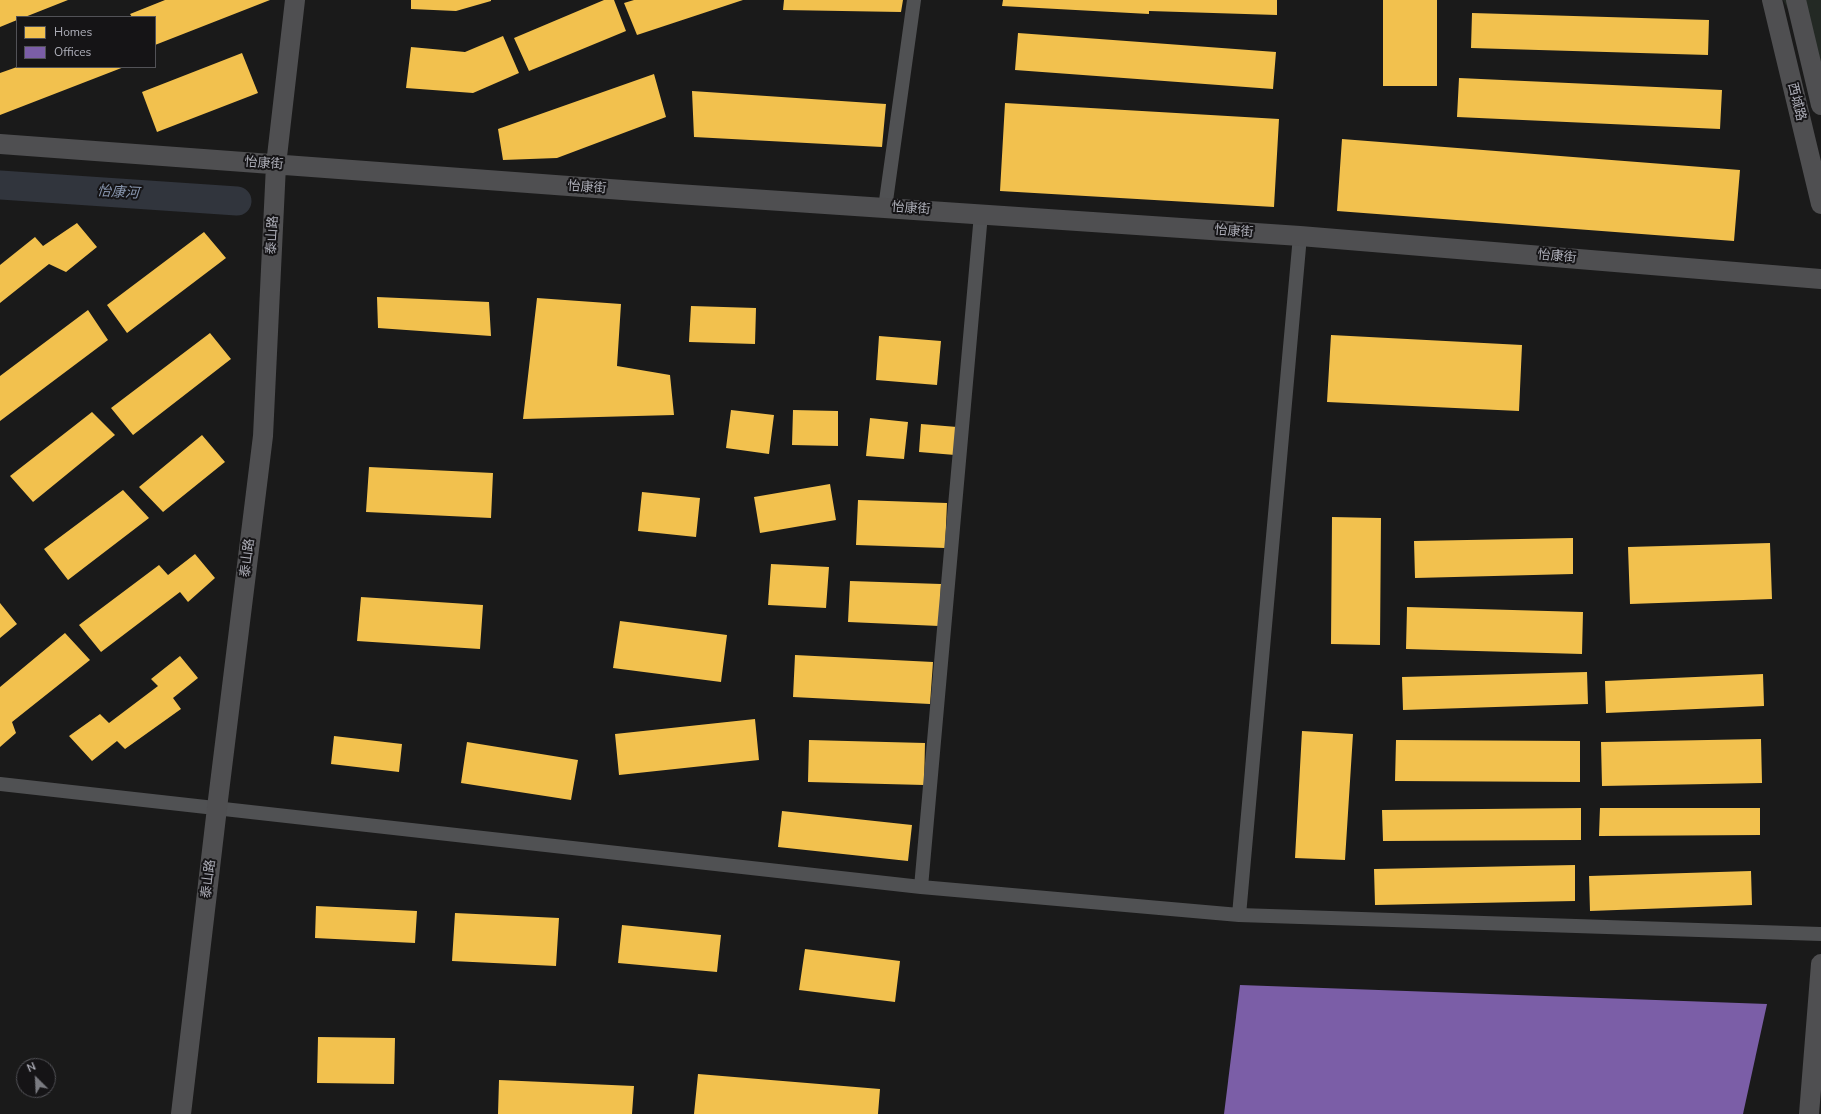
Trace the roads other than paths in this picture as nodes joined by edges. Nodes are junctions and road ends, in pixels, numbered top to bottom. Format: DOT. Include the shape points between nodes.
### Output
graph roads {
  1 [pos="295,0"];
  2 [pos="914,0"];
  3 [pos="1772,0"];
  4 [pos="1796,0"];
  5 [pos="1821,105"];
  6 [pos="0,144"];
  7 [pos="276,165"];
  8 [pos="1821,204"];
  9 [pos="885,208"];
  10 [pos="981,214"];
  11 [pos="1300,236"];
  12 [pos="1821,279"];
  13 [pos="0,784"];
  14 [pos="217,808"];
  15 [pos="921,887"];
  16 [pos="1239,915"];
  17 [pos="1821,934"];
  18 [pos="1821,964"];
  19 [pos="181,1114"];
  20 [pos="1809,1114"];
  1 -- 7 [label="street, 泰山路"];
  2 -- 9 [label="street"];
  3 -- 8 [label="street, 西城路"];
  4 -- 5 [label="street, 西城路"];
  6 -- 7 [label="street, 怡康街"];
  7 -- 9 [label="street, 怡康街"];
  7 -- 14 [label="street, 泰山路" via="264,436"];
  9 -- 10 [label="street, 怡康街"];
  10 -- 11 [label="street, 怡康街"];
  10 -- 15 [label="street"];
  11 -- 12 [label="street, 怡康街"];
  11 -- 16 [label="street"];
  13 -- 14 [label="street"];
  14 -- 15 [label="street"];
  14 -- 19 [label="street, 泰山路"];
  15 -- 16 [label="street"];
  16 -- 17 [label="street"];
  18 -- 20 [label="street"];
}
